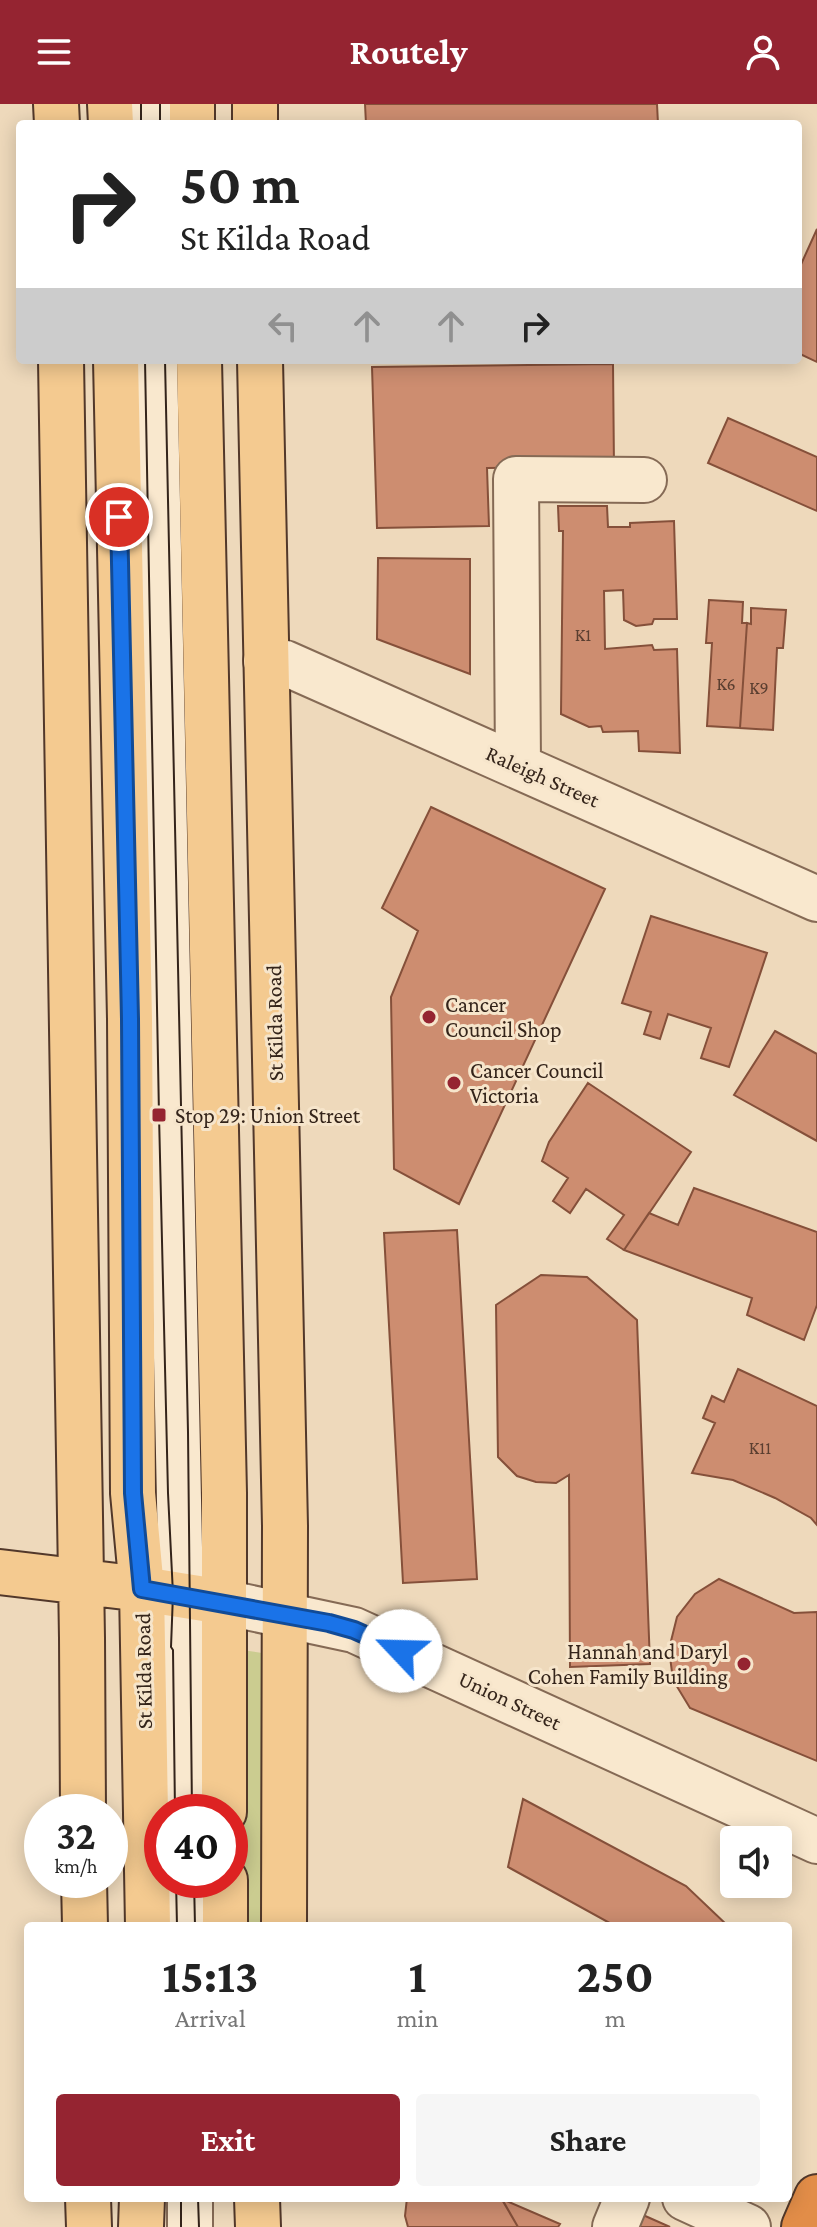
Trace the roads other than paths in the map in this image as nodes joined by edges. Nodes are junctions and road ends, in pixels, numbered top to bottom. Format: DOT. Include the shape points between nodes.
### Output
graph roads {
  1 [pos="61,364"];
  2 [pos="116,364"];
  3 [pos="155,364"];
  4 [pos="199,364"];
  5 [pos="260,364"];
  6 [pos="644,480"];
  7 [pos="266,661"];
  8 [pos="518,765"];
  9 [pos="208,770"];
  10 [pos="270,817"];
  11 [pos="817,899"];
  12 [pos="0,1572"];
  13 [pos="81,1582"];
  14 [pos="182,1595"];
  15 [pos="285,1614"];
  16 [pos="83,1794"];
  17 [pos="184,1794"];
  18 [pos="221,1794"];
  19 [pos="817,1841"];
  20 [pos="84,1898"];
  21 [pos="185,1898"];
  22 [pos="225,1898"];
  23 [pos="85,1922"];
  24 [pos="148,1922"];
  25 [pos="186,1922"];
  26 [pos="225,1922"];
  27 [pos="284,1922"];
  28 [pos="817,2197"];
  29 [pos="88,2202"];
  30 [pos="142,2202"];
  31 [pos="190,2202"];
  32 [pos="257,2202"];
  33 [pos="625,2202"];
  34 [pos="694,2202"];
  35 [pos="89,2227"];
  36 [pos="141,2227"];
  37 [pos="190,2227"];
  38 [pos="258,2227"];
  39 [pos="615,2227"];
  40 [pos="748,2227"];
  41 [pos="804,2227"];
  1 -- 13 [label="main road"];
  2 -- 14 [label="main road, St Kilda Road" via="130,1019 133,1493"];
  3 -- 14 [label="street"];
  4 -- 9 [label="main road, St Kilda Road"];
  5 -- 7 [label="main road, St Kilda Road"];
  6 -- 8 [label="street" via="516,479"];
  7 -- 8 [label="street, Raleigh Street" via="285,663"];
  7 -- 10 [label="main road, St Kilda Road"];
  8 -- 11 [label="street, Raleigh Street"];
  9 -- 10 [label="main road"];
  9 -- 14 [label="main road, St Kilda Road" via="224,1493"];
  10 -- 15 [label="main road, St Kilda Road"];
  12 -- 13 [label="main road, Union Street"];
  13 -- 14 [label="main road, Union Street"];
  13 -- 16 [label="main road"];
  14 -- 15 [label="street, Union Street"];
  14 -- 17 [label="street"];
  14 -- 18 [label="main road, St Kilda Road"];
  14 -- 24 [label="main road, St Kilda Road"];
  15 -- 19 [label="street, Union Street" via="354,1630"];
  15 -- 27 [label="main road, St Kilda Road"];
  20 -- 23 [label="main road"];
  21 -- 25 [label="street"];
  22 -- 26 [label="main road"];
  28 -- 41 [label="highway"];
  29 -- 35 [label="main road"];
  30 -- 36 [label="main road"];
  31 -- 37 [label="street"];
  32 -- 38 [label="main road"];
  33 -- 39 [label="street"];
  34 -- 40 [label="street"];
}
